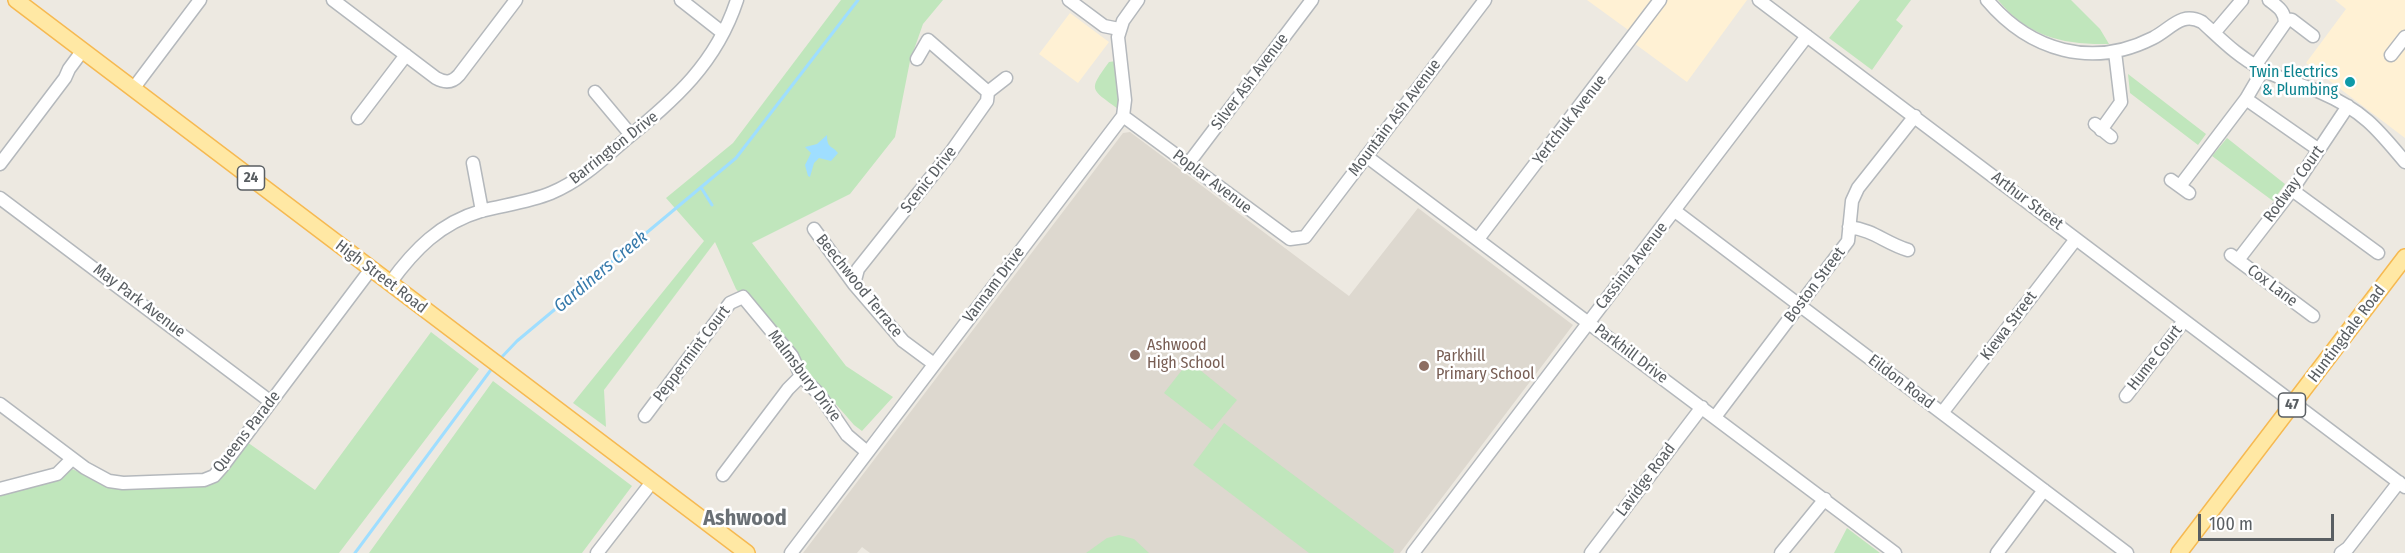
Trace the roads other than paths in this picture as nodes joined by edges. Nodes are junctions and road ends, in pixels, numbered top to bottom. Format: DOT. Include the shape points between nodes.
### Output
graph roads {
  1 [pos="16,0"];
  2 [pos="200,0"];
  3 [pos="333,0"];
  4 [pos="516,0"];
  5 [pos="681,0"];
  6 [pos="737,0"];
  7 [pos="1069,0"];
  8 [pos="1138,0"];
  9 [pos="1312,0"];
  10 [pos="1485,0"];
  11 [pos="1660,0"];
  12 [pos="1760,0"];
  13 [pos="1987,0"];
  14 [pos="2242,0"];
  15 [pos="2269,0"];
  16 [pos="34,5"];
  17 [pos="2285,18"];
  18 [pos="1119,29"];
  19 [pos="724,30"];
  20 [pos="2214,33"];
  21 [pos="1807,36"];
  22 [pos="2313,36"];
  23 [pos="2405,37"];
  24 [pos="85,52"];
  25 [pos="2115,52"];
  26 [pos="406,55"];
  27 [pos="2391,55"];
  28 [pos="917,58"];
  29 [pos="2259,68"];
  30 [pos="1006,78"];
  31 [pos="133,89"];
  32 [pos="595,92"];
  33 [pos="988,92"];
  34 [pos="2246,99"];
  35 [pos="2348,106"];
  36 [pos="1123,116"];
  37 [pos="1915,116"];
  38 [pos="358,118"];
  39 [pos="2102,130"];
  40 [pos="631,135"];
  41 [pos="2319,150"];
  42 [pos="1366,156"];
  43 [pos="2405,162"];
  44 [pos="472,163"];
  45 [pos="0,164"];
  46 [pos="1188,164"];
  47 [pos="2180,186"];
  48 [pos="2292,190"];
  49 [pos="2,198"];
  50 [pos="482,211"];
  51 [pos="1675,211"];
  52 [pos="1849,227"];
  53 [pos="814,230"];
  54 [pos="1305,237"];
  55 [pos="1478,239"];
  56 [pos="2076,239"];
  57 [pos="1908,250"];
  58 [pos="2378,252"];
  59 [pos="2234,257"];
  60 [pos="2405,257"];
  61 [pos="371,269"];
  62 [pos="390,283"];
  63 [pos="854,284"];
  64 [pos="742,297"];
  65 [pos="1800,305"];
  66 [pos="2313,316"];
  67 [pos="2184,321"];
  68 [pos="1588,323"];
  69 [pos="934,364"];
  70 [pos="801,376"];
  71 [pos="2126,396"];
  72 [pos="271,402"];
  73 [pos="0,404"];
  74 [pos="2293,404"];
  75 [pos="1702,407"];
  76 [pos="1942,413"];
  77 [pos="645,416"];
  78 [pos="1715,417"];
  79 [pos="867,452"];
  80 [pos="69,456"];
  81 [pos="723,475"];
  82 [pos="652,482"];
  83 [pos="2402,485"];
  84 [pos="0,489"];
  85 [pos="2044,490"];
  86 [pos="1825,500"];
  87 [pos="597,553"];
  88 [pos="747,553"];
  89 [pos="791,553"];
  90 [pos="1413,553"];
  91 [pos="1590,553"];
  92 [pos="1781,553"];
  93 [pos="1895,553"];
  94 [pos="1997,553"];
  95 [pos="2127,553"];
  96 [pos="2179,553"];
  97 [pos="2341,553"];
  1 -- 16 [label="main road, High Street Road / 24"];
  2 -- 31 [label="street"];
  3 -- 26 [label="street"];
  4 -- 26 [label="street" via="459,75 449,82 439,80"];
  5 -- 19 [label="street" via="708,24"];
  6 -- 19 [label="street, Barrington Drive"];
  7 -- 18 [label="street" via="1104,26"];
  8 -- 18 [label="street"];
  9 -- 46 [label="street, Silver Ash Avenue"];
  10 -- 42 [label="street, Mountain Ash Avenue"];
  11 -- 55 [label="street, Yertchuk Avenue"];
  12 -- 21 [label="street, Arthur Street"];
  13 -- 25 [label="street" via="2019,32 2046,45 2068,51"];
  14 -- 20 [label="street"];
  15 -- 17 [label="street" via="2282,10"];
  16 -- 24 [label="main road, High Street Road / 24"];
  17 -- 22 [label="street"];
  17 -- 29 [label="street"];
  18 -- 36 [label="street"];
  19 -- 40 [label="street, Barrington Drive" via="691,81"];
  20 -- 25 [label="street" via="2196,19 2183,18 2154,37"];
  20 -- 29 [label="street"];
  21 -- 37 [label="street, Arthur Street"];
  21 -- 51 [label="street, Cassinia Avenue"];
  23 -- 27 [label="street"];
  24 -- 31 [label="main road, High Street Road / 24"];
  24 -- 45 [label="street"];
  25 -- 39 [label="street" via="2121,102"];
  26 -- 38 [label="street"];
  28 -- 33 [label="street" via="928,40"];
  29 -- 34 [label="street"];
  29 -- 35 [label="street"];
  30 -- 33 [label="street, Scenic Drive"];
  31 -- 61 [label="main road, High Street Road / 24"];
  32 -- 40 [label="street"];
  33 -- 63 [label="street, Scenic Drive" via="987,100 951,152 858,269"];
  34 -- 41 [label="street"];
  34 -- 47 [label="street"];
  35 -- 41 [label="street, Rodway Court"];
  35 -- 43 [label="street" via="2380,130"];
  36 -- 46 [label="street, Poplar Avenue"];
  36 -- 69 [label="street, Vannam Drive"];
  37 -- 52 [label="street, Boston Street" via="1858,188"];
  37 -- 56 [label="street, Arthur Street"];
  40 -- 50 [label="street, Barrington Drive" via="567,185 538,198"];
  41 -- 48 [label="street, Rodway Court"];
  42 -- 54 [label="street, Mountain Ash Avenue"];
  42 -- 55 [label="street, Parkhill Drive"];
  44 -- 50 [label="street"];
  46 -- 54 [label="street, Poplar Avenue" via="1290,239"];
  48 -- 58 [label="street"];
  48 -- 59 [label="street, Rodway Court"];
  49 -- 72 [label="street, May Park Avenue"];
  50 -- 62 [label="street, Barrington Drive" via="428,238"];
  51 -- 65 [label="street, Eildon Road"];
  51 -- 68 [label="street, Cassinia Avenue"];
  52 -- 57 [label="street" via="1866,229 1892,246"];
  52 -- 65 [label="street, Boston Street" via="1848,241"];
  53 -- 63 [label="street, Beechwood Terrace"];
  55 -- 68 [label="street, Parkhill Drive"];
  56 -- 67 [label="street, Arthur Street"];
  56 -- 76 [label="street, Kiewa Street"];
  59 -- 66 [label="street, Cox Lane"];
  60 -- 74 [label="main road, Huntingdale Road / 47"];
  61 -- 62 [label="main road, High Street Road / 24"];
  61 -- 72 [label="street, Queens Parade"];
  62 -- 82 [label="main road, High Street Road / 24"];
  63 -- 69 [label="street, Beechwood Terrace" via="903,341"];
  64 -- 70 [label="street, Malmsbury Drive" via="792,356"];
  64 -- 77 [label="street, Peppermint Court" via="730,303"];
  65 -- 76 [label="street, Eildon Road"];
  65 -- 78 [label="street, Boston Street"];
  67 -- 71 [label="street, Hume Court"];
  67 -- 74 [label="street, Arthur Street"];
  68 -- 75 [label="street, Parkhill Drive"];
  68 -- 90 [label="street, Cassinia Avenue"];
  69 -- 79 [label="street, Vannam Drive"];
  70 -- 79 [label="street, Malmsbury Drive" via="819,394 847,435"];
  70 -- 81 [label="street"];
  72 -- 80 [label="street, Queens Parade" via="222,467 204,480 116,482 93,474"];
  73 -- 80 [label="street, Queens Parade"];
  74 -- 83 [label="street, Arthur Street"];
  74 -- 96 [label="main road, Huntingdale Road / 47"];
  75 -- 78 [label="street, Parkhill Drive"];
  75 -- 91 [label="street, Lavidge Road"];
  76 -- 85 [label="street, Eildon Road"];
  78 -- 86 [label="street, Parkhill Drive"];
  79 -- 89 [label="street, Vannam Drive"];
  80 -- 84 [label="street" via="61,472"];
  82 -- 87 [label="street"];
  82 -- 88 [label="main road, High Street Road / 24"];
  83 -- 97 [label="street"];
  85 -- 94 [label="street"];
  85 -- 95 [label="street, Eildon Road"];
  86 -- 92 [label="street"];
  86 -- 93 [label="street, Parkhill Drive"];
}
